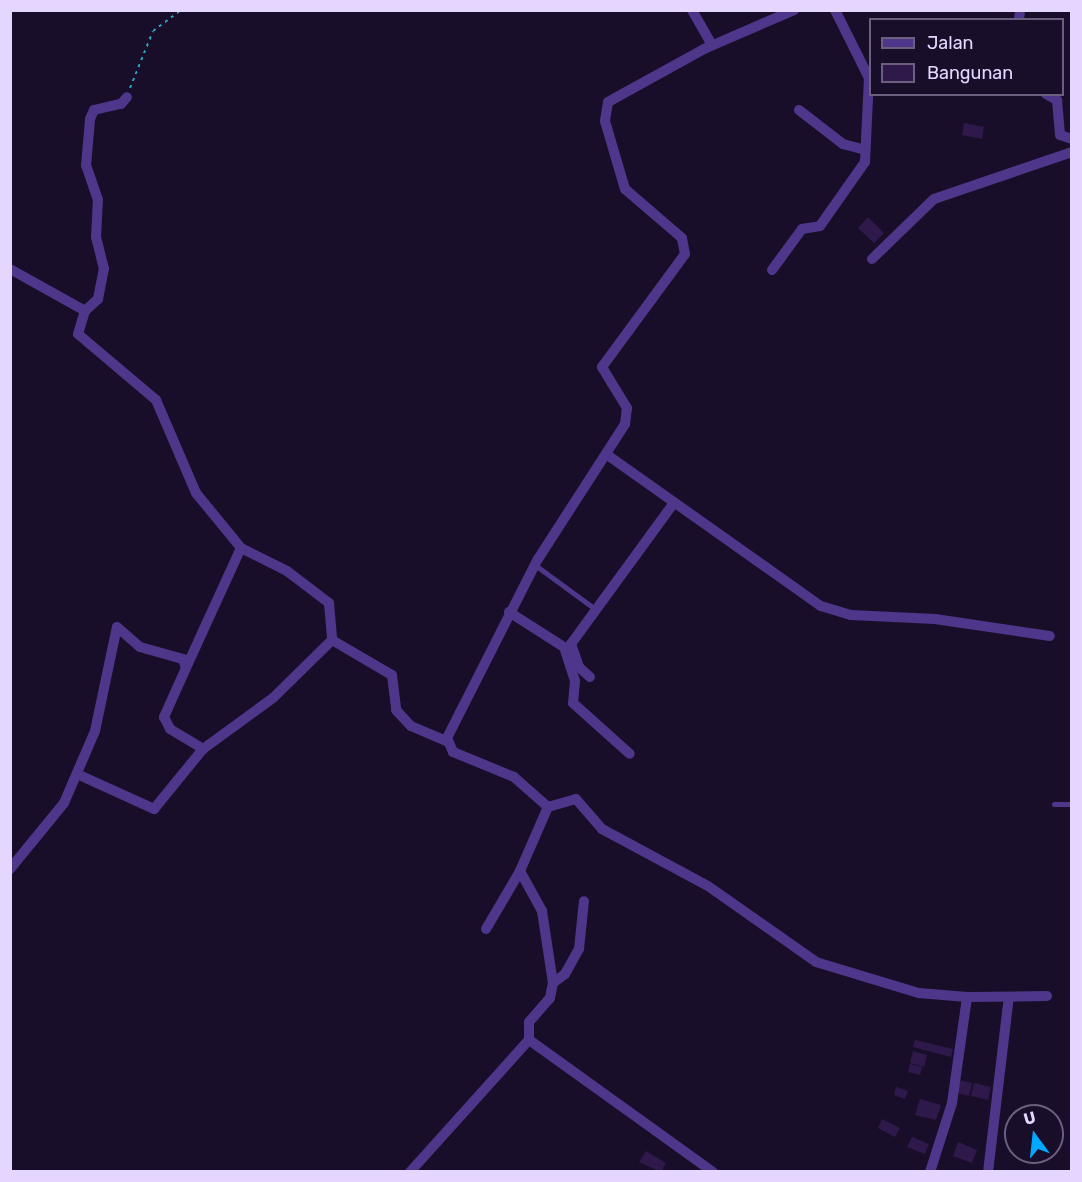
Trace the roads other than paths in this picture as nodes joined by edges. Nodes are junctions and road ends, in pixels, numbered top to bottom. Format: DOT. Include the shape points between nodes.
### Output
graph roads {
  1 [pos="692,10"];
  2 [pos="794,10"];
  3 [pos="835,10"];
  4 [pos="712,45"];
  5 [pos="1050,96"];
  6 [pos="127,97"];
  7 [pos="799,110"];
  8 [pos="1071,146"];
  9 [pos="865,150"];
  10 [pos="872,260"];
  11 [pos="10,269"];
  12 [pos="772,270"];
  13 [pos="85,311"];
  14 [pos="606,454"];
  15 [pos="674,503"];
  16 [pos="240,548"];
  17 [pos="537,567"];
  18 [pos="591,606"];
  19 [pos="509,612"];
  20 [pos="1050,636"];
  21 [pos="332,640"];
  22 [pos="186,668"];
  23 [pos="590,677"];
  24 [pos="447,741"];
  25 [pos="203,749"];
  26 [pos="630,754"];
  27 [pos="77,774"];
  28 [pos="1054,804"];
  29 [pos="1071,804"];
  30 [pos="548,807"];
  31 [pos="10,869"];
  32 [pos="520,871"];
  33 [pos="584,901"];
  34 [pos="486,929"];
  35 [pos="553,983"];
  36 [pos="1047,996"];
  37 [pos="967,997"];
  38 [pos="1009,997"];
  39 [pos="529,1040"];
  40 [pos="410,1172"];
  41 [pos="712,1172"];
  42 [pos="930,1172"];
  43 [pos="988,1172"];
  1 -- 4 [label="street"];
  2 -- 4 [label="street"];
  3 -- 9 [label="street" via="869,78"];
  4 -- 14 [label="street" via="625,88 605,110 630,198 682,238 686,249 602,367 629,414"];
  5 -- 8 [label="street" via="1057,100 1060,135"];
  6 -- 13 [label="street" via="121,104 94,110 90,119 86,166 98,200 96,237 104,268 98,299"];
  7 -- 9 [label="street" via="843,144"];
  8 -- 10 [label="street" via="934,199"];
  9 -- 12 [label="street" via="862,170 850,188 818,228 800,231"];
  11 -- 13 [label="street"];
  13 -- 16 [label="street" via="78,334 156,400 193,488"];
  14 -- 15 [label="street"];
  14 -- 17 [label="street"];
  15 -- 20 [label="street" via="821,606 851,615 935,619"];
  15 -- 23 [label="street" via="571,644 579,667"];
  16 -- 21 [label="street" via="287,571 329,603"];
  16 -- 22 [label="street"];
  17 -- 18 [label="lane"];
  17 -- 19 [label="street"];
  19 -- 24 [label="street"];
  19 -- 26 [label="street" via="564,647 575,681 573,703"];
  21 -- 24 [label="street" via="392,675 396,710 411,726"];
  21 -- 25 [label="street" via="273,698"];
  22 -- 25 [label="street" via="164,717 170,729"];
  22 -- 27 [label="street" via="179,656 140,647 117,627 95,731"];
  24 -- 30 [label="street" via="453,752 514,777"];
  25 -- 27 [label="street" via="154,809"];
  27 -- 31 [label="street" via="64,803"];
  28 -- 29 [label="lane"];
  30 -- 32 [label="street"];
  30 -- 37 [label="street" via="576,799 602,829 708,886 816,962 919,993"];
  32 -- 34 [label="street"];
  32 -- 35 [label="street" via="542,911"];
  33 -- 35 [label="street" via="579,949 564,974"];
  35 -- 39 [label="street" via="550,998 529,1022"];
  36 -- 38 [label="street"];
  37 -- 38 [label="street"];
  37 -- 42 [label="street" via="952,1103"];
  38 -- 43 [label="street"];
  39 -- 40 [label="street"];
  39 -- 41 [label="street"];
}
